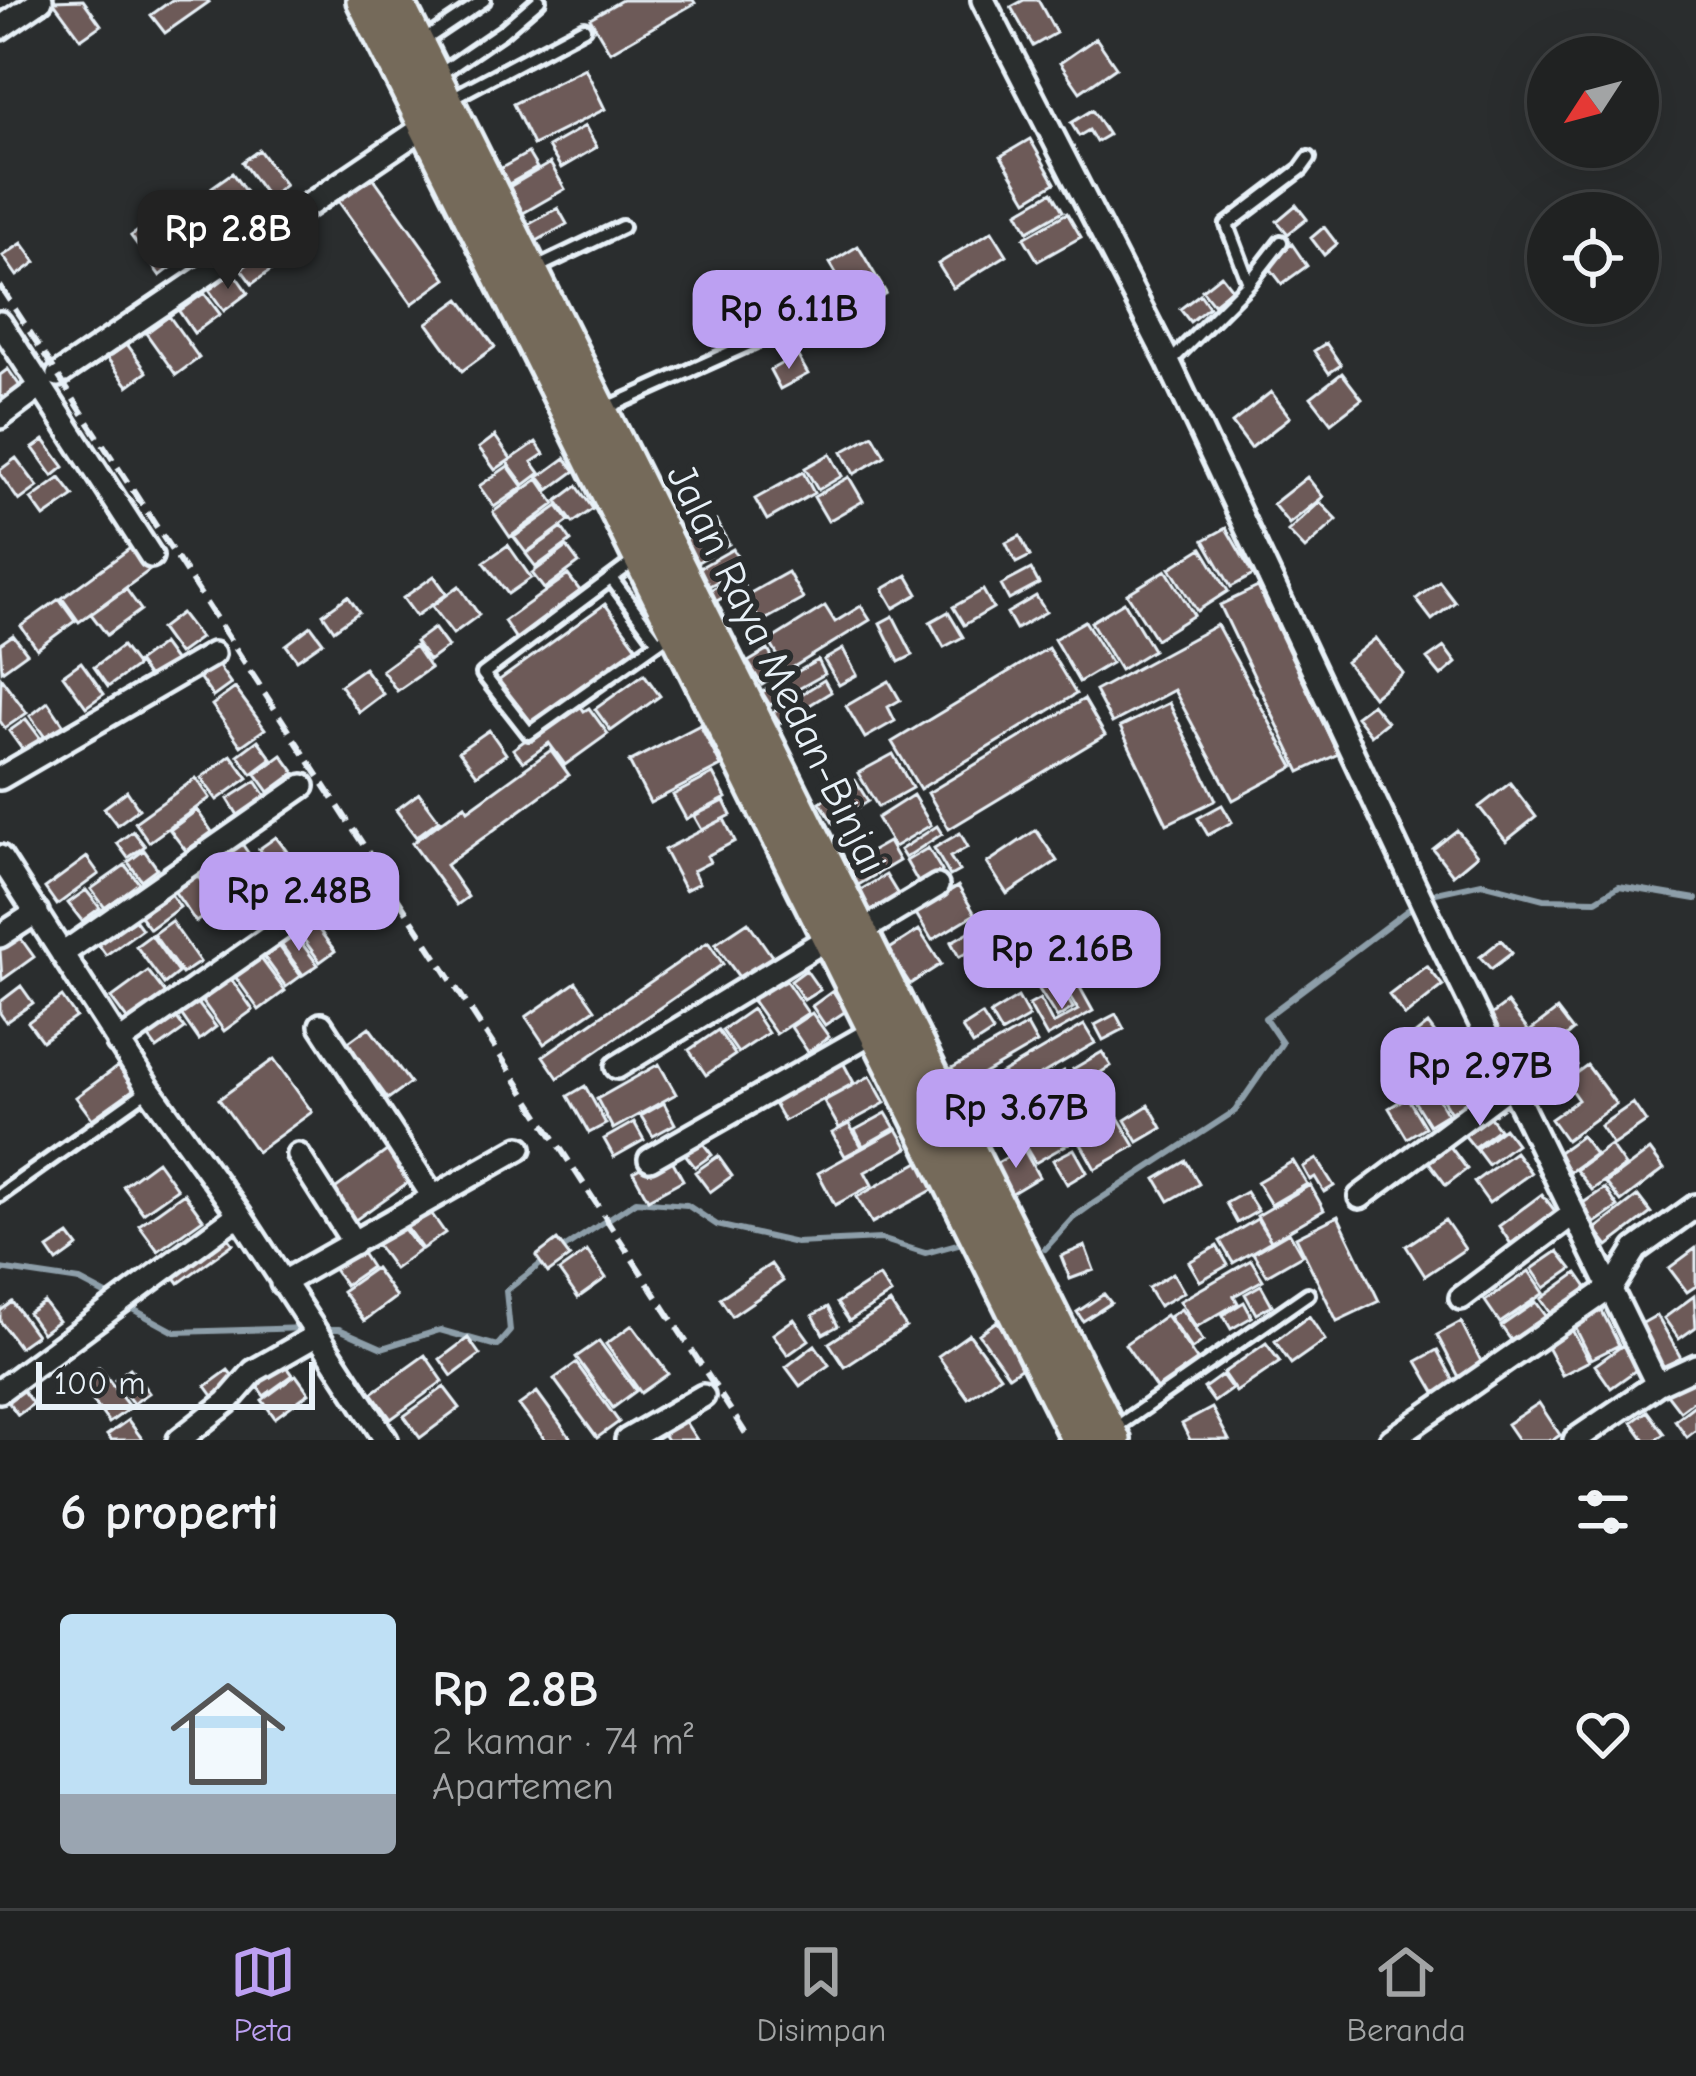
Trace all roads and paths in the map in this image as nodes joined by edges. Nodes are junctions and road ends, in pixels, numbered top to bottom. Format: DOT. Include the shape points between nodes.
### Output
graph roads {
  1 [pos="41,0"];
  2 [pos="364,0"];
  3 [pos="394,0"];
  4 [pos="484,0"];
  5 [pos="539,0"];
  6 [pos="983,0"];
  7 [pos="0,28"];
  8 [pos="584,28"];
  9 [pos="417,45"];
  10 [pos="436,102"];
  11 [pos="1309,158"];
  12 [pos="622,227"];
  13 [pos="1280,242"];
  14 [pos="531,270"];
  15 [pos="1250,283"];
  16 [pos="830,308"];
  17 [pos="0,323"];
  18 [pos="1169,363"];
  19 [pos="49,381"];
  20 [pos="602,410"];
  21 [pos="0,416"];
  22 [pos="151,556"];
  23 [pos="640,557"];
  24 [pos="613,581"];
  25 [pos="667,634"];
  26 [pos="213,653"];
  27 [pos="0,778"];
  28 [pos="303,787"];
  29 [pos="0,857"];
  30 [pos="937,886"];
  31 [pos="327,897"];
  32 [pos="37,912"];
  33 [pos="0,936"];
  34 [pos="843,936"];
  35 [pos="62,954"];
  36 [pos="321,1025"];
  37 [pos="877,1030"];
  38 [pos="118,1043"];
  39 [pos="617,1067"];
  40 [pos="1513,1083"];
  41 [pos="149,1089"];
  42 [pos="520,1148"];
  43 [pos="298,1155"];
  44 [pos="650,1159"];
  45 [pos="0,1195"];
  46 [pos="432,1195"];
  47 [pos="1360,1197"];
  48 [pos="1696,1206"];
  49 [pos="239,1214"];
  50 [pos="1573,1214"];
  51 [pos="354,1243"];
  52 [pos="282,1283"];
  53 [pos="1612,1286"];
  54 [pos="1309,1294"];
  55 [pos="1461,1298"];
  56 [pos="316,1332"];
  57 [pos="1696,1366"];
  58 [pos="1657,1384"];
  59 [pos="0,1391"];
  60 [pos="703,1396"];
  61 [pos="378,1437"];
  62 [pos="1100,1437"];
  63 [pos="179,1440"];
  64 [pos="628,1440"];
  65 [pos="1390,1440"];
  66 [pos="1575,1440"];
  1 -- 7 [label="street"];
  2 -- 10 [label="main road, Jalan Raya Medan-Binjai"];
  3 -- 9 [label="main road, Jalan Raya Medan-Binjai"];
  4 -- 9 [label="lane"];
  5 -- 10 [label="lane"];
  6 -- 18 [label="street"];
  8 -- 10 [label="lane"];
  9 -- 10 [label="main road, Jalan Raya Medan-Binjai"];
  10 -- 14 [label="main road, Jalan Raya Medan-Binjai"];
  10 -- 19 [label="street"];
  10 -- 23 [label="main road, Jalan Raya Medan-Binjai"];
  11 -- 15 [label="lane" via="1228,225"];
  12 -- 14 [label="lane"];
  13 -- 15 [label="lane"];
  14 -- 20 [label="main road, Jalan Raya Medan-Binjai"];
  15 -- 18 [label="lane"];
  16 -- 20 [label="lane"];
  17 -- 19 [label="street"];
  18 -- 40 [label="street"];
  19 -- 21 [label="street"];
  19 -- 22 [label="street"];
  20 -- 34 [label="main road, Jalan Raya Medan-Binjai"];
  23 -- 24 [label="lane"];
  23 -- 25 [label="main road, Jalan Raya Medan-Binjai"];
  24 -- 25 [label="lane"];
  24 -- 25 [label="lane" via="483,674 530,733"];
  25 -- 34 [label="main road, Jalan Raya Medan-Binjai"];
  26 -- 27 [label="street"];
  28 -- 35 [label="street"];
  29 -- 32 [label="street"];
  30 -- 34 [label="street"];
  31 -- 38 [label="street"];
  32 -- 33 [label="street"];
  32 -- 35 [label="street"];
  34 -- 37 [label="main road, Jalan Raya Medan-Binjai"];
  34 -- 39 [label="street"];
  34 -- 62 [label="main road, Jalan Raya Medan-Binjai"];
  35 -- 38 [label="street"];
  36 -- 46 [label="street"];
  37 -- 44 [label="street"];
  37 -- 62 [label="main road, Jalan Raya Medan-Binjai"];
  38 -- 41 [label="street"];
  40 -- 47 [label="street"];
  40 -- 50 [label="street"];
  41 -- 45 [label="lane"];
  41 -- 49 [label="street"];
  42 -- 46 [label="street"];
  43 -- 51 [label="street"];
  46 -- 51 [label="street"];
  48 -- 53 [label="street" via="1636,1249"];
  49 -- 52 [label="street"];
  49 -- 59 [label="street"];
  50 -- 53 [label="street"];
  50 -- 55 [label="street"];
  51 -- 52 [label="street"];
  52 -- 56 [label="street"];
  53 -- 58 [label="street"];
  53 -- 65 [label="street"];
  54 -- 62 [label="lane"];
  56 -- 61 [label="street"];
  56 -- 63 [label="street" via="254,1371"];
  57 -- 58 [label="street"];
  58 -- 66 [label="street"];
  60 -- 64 [label="street"];
}
